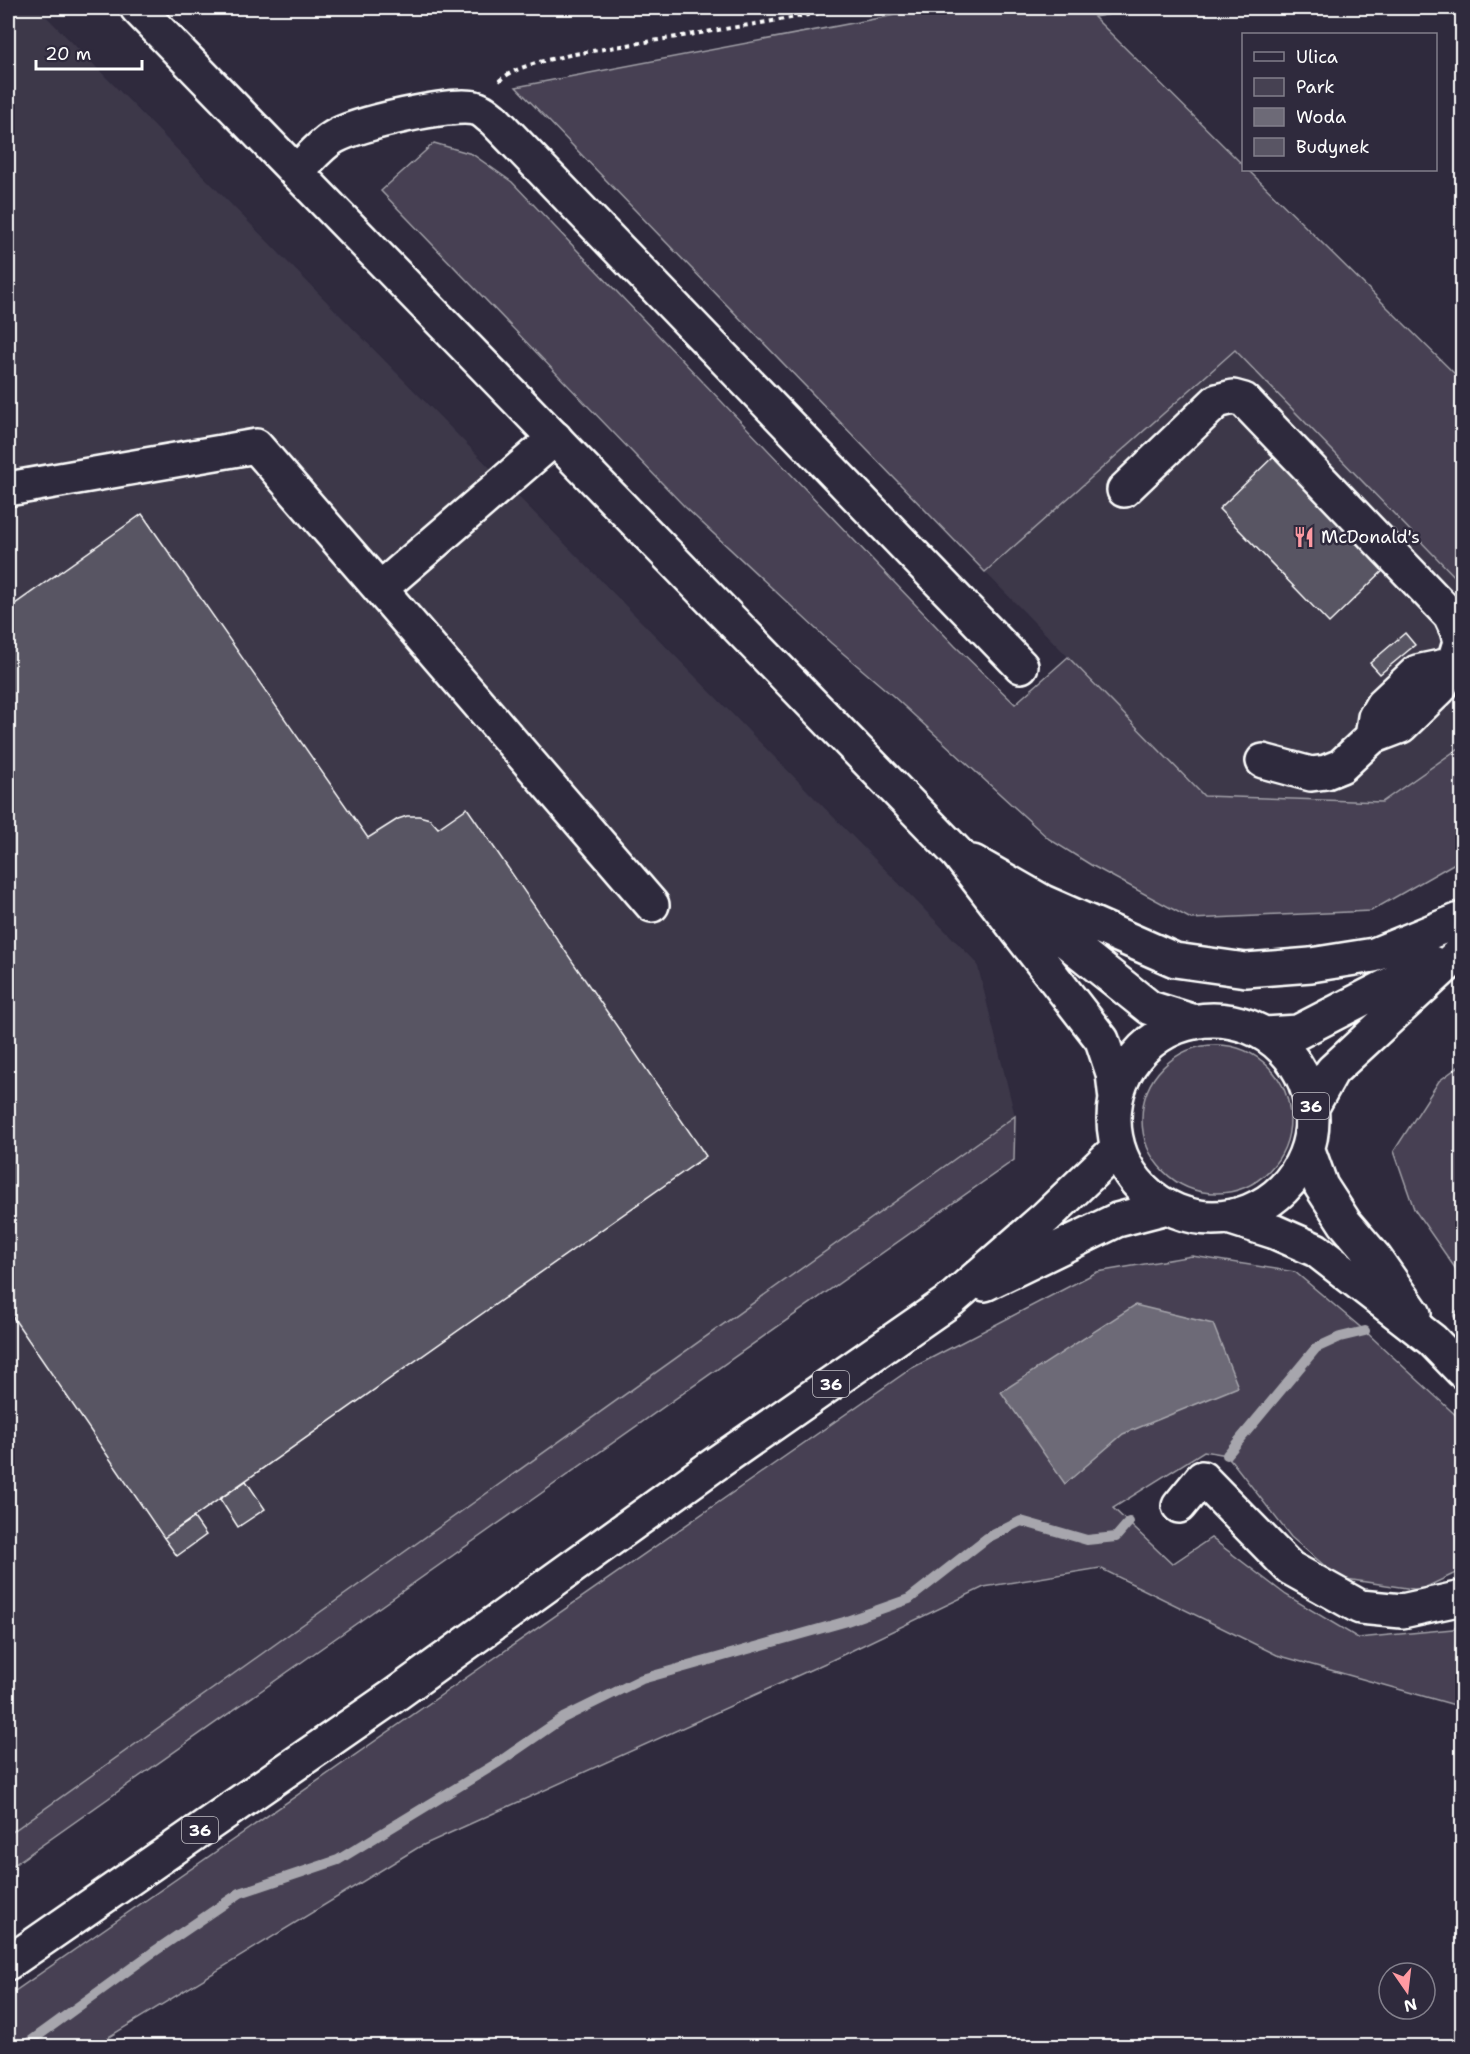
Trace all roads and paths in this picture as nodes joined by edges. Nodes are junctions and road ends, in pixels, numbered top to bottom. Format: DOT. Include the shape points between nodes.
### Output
graph roads {
  1 [pos="136,8"];
  2 [pos="851,8"];
  3 [pos="477,108"];
  4 [pos="296,172"];
  5 [pos="555,438"];
  6 [pos="8,489"];
  7 [pos="1124,490"];
  8 [pos="380,589"];
  9 [pos="1021,666"];
  10 [pos="1263,761"];
  11 [pos="958,854"];
  12 [pos="652,905"];
  13 [pos="1462,919"];
  14 [pos="1462,949"];
  15 [pos="1195,1022"];
  16 [pos="1265,1034"];
  17 [pos="1116,1099"];
  18 [pos="1312,1107"];
  19 [pos="1118,1148"];
  20 [pos="1308,1150"];
  21 [pos="1167,1207"];
  22 [pos="1228,1217"];
  23 [pos="951,1300"];
  24 [pos="1432,1340"];
  25 [pos="1462,1371"];
  26 [pos="1179,1506"];
  27 [pos="1462,1598"];
  28 [pos="8,1963"];
  1 -- 4 [label="main road"];
  2 -- 3 [label="path" via="535,63 507,74 485,92"];
  3 -- 4 [label="main road" via="457,106 424,111 357,128 333,138"];
  3 -- 9 [label="main road" via="494,120"];
  4 -- 5 [label="main road"];
  5 -- 8 [label="main road"];
  5 -- 11 [label="main road"];
  6 -- 8 [label="main road" via="256,446"];
  7 -- 10 [label="main road" via="1218,401 1233,397 1244,400 1450,615 1460,642 1450,665 1439,689 1401,726 1372,737 1341,766 1326,772 1311,774"];
  8 -- 12 [label="main road"];
  11 -- 13 [label="main road" via="1043,902 1175,960 1246,970 1311,966 1374,955"];
  11 -- 15 [label="main road" via="1150,1008"];
  11 -- 17 [label="main road" via="1102,1040 1113,1073"];
  14 -- 16 [label="main road, 36" via="1298,1032"];
  14 -- 18 [label="main road, 36" via="1332,1071"];
  15 -- 16 [label="main road, 36" via="1219,1020"];
  15 -- 17 [label="main road, 36" via="1167,1031 1144,1049 1126,1072"];
  16 -- 18 [label="main road, 36" via="1297,1065"];
  17 -- 19 [label="main road, 36"];
  18 -- 20 [label="main road, 36"];
  19 -- 21 [label="main road, 36" via="1129,1172 1146,1192"];
  19 -- 23 [label="main road, 36"];
  20 -- 22 [label="main road, 36" via="1296,1174 1277,1195 1254,1209"];
  20 -- 24 [label="main road" via="1321,1186 1345,1223 1375,1258"];
  21 -- 22 [label="main road, 36" via="1187,1215"];
  21 -- 23 [label="main road, 36" via="1117,1220"];
  22 -- 24 [label="main road" via="1316,1251"];
  23 -- 28 [label="main road, 36" via="392,1697"];
  24 -- 25 [label="main road"];
  26 -- 27 [label="main road" via="1202,1478 1290,1568 1360,1607 1402,1611"];
}
